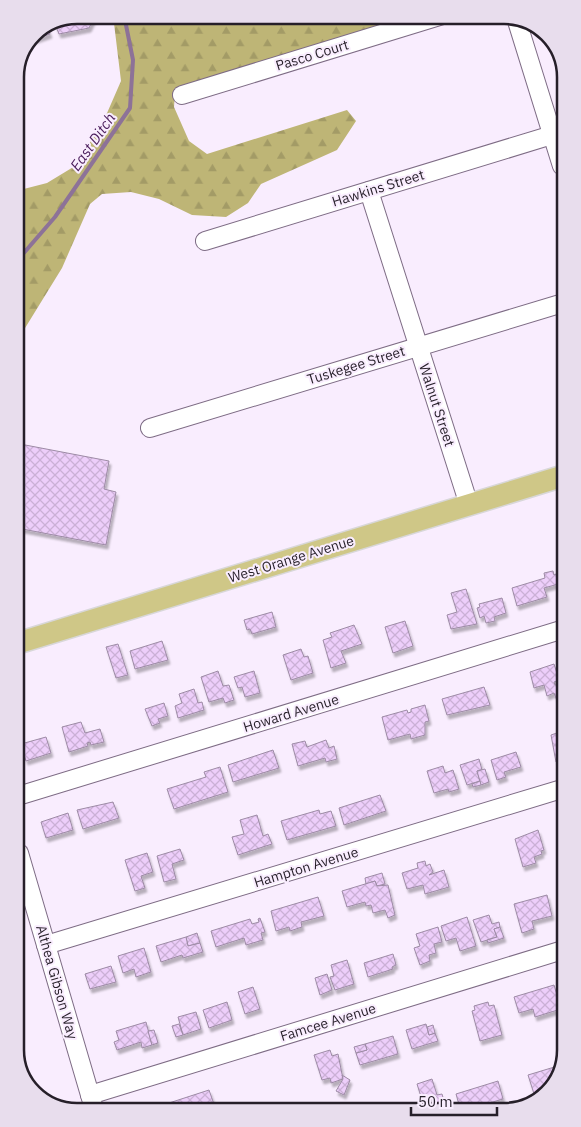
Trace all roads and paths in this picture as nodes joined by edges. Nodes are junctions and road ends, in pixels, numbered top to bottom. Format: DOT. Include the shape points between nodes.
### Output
graph roads {
  1 [pos="414,24"];
  2 [pos="519,26"];
  3 [pos="182,95"];
  4 [pos="552,135"];
  5 [pos="557,150"];
  6 [pos="369,191"];
  7 [pos="204,242"];
  8 [pos="557,305"];
  9 [pos="419,346"];
  10 [pos="150,428"];
  11 [pos="557,478"];
  12 [pos="469,504"];
  13 [pos="557,631"];
  14 [pos="24,641"];
  15 [pos="557,790"];
  16 [pos="24,794"];
  17 [pos="24,870"];
  18 [pos="46,946"];
  19 [pos="557,952"];
  20 [pos="93,1103"];
  1 -- 3 [label="street, Pasco Court"];
  2 -- 4 [label="street"];
  4 -- 5 [label="street"];
  4 -- 6 [label="street, Hawkins Street"];
  6 -- 7 [label="street, Hawkins Street"];
  6 -- 9 [label="street, Walnut Street"];
  8 -- 9 [label="street, Tuskegee Street"];
  9 -- 10 [label="street, Tuskegee Street"];
  9 -- 12 [label="street, Walnut Street"];
  11 -- 12 [label="main road, West Orange Avenue"];
  12 -- 14 [label="main road, West Orange Avenue"];
  13 -- 16 [label="street, Howard Avenue"];
  15 -- 18 [label="street, Hampton Avenue"];
  17 -- 18 [label="street, Althea Gibson Way"];
  18 -- 20 [label="street, Althea Gibson Way"];
  19 -- 20 [label="street, Famcee Avenue"];
}
